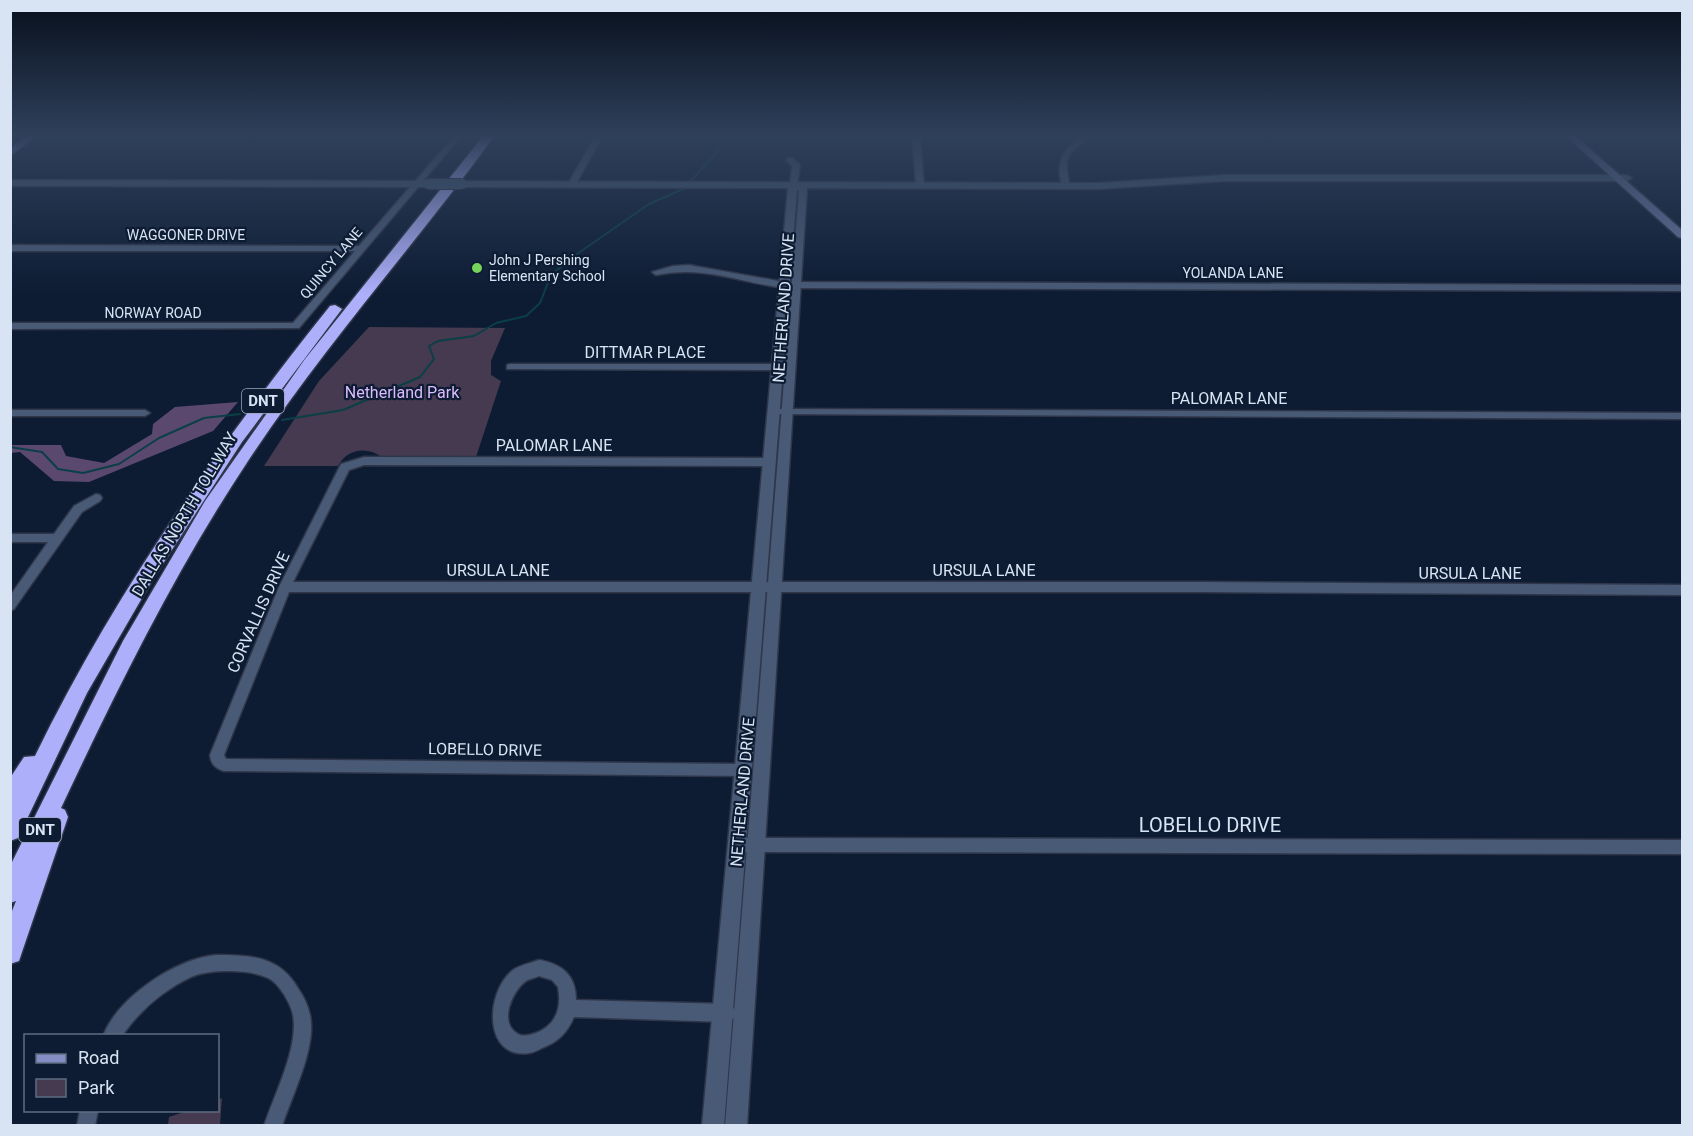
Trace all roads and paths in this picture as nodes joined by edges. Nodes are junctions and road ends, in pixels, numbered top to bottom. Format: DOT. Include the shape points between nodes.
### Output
graph roads {
  1 [pos="413,188"];
  2 [pos="435,188"];
  3 [pos="448,188"];
  4 [pos="801,188"];
  5 [pos="1634,188"];
  6 [pos="1636,188"];
  7 [pos="1683,226"];
  8 [pos="1683,235"];
  9 [pos="10,248"];
  10 [pos="361,249"];
  11 [pos="656,272"];
  12 [pos="790,285"];
  13 [pos="1683,288"];
  14 [pos="10,326"];
  15 [pos="296,326"];
  16 [pos="510,367"];
  17 [pos="779,367"];
  18 [pos="782,412"];
  19 [pos="10,413"];
  20 [pos="145,413"];
  21 [pos="1683,417"];
  22 [pos="770,462"];
  23 [pos="341,472"];
  24 [pos="775,491"];
  25 [pos="96,498"];
  26 [pos="10,538"];
  27 [pos="57,538"];
  28 [pos="767,586"];
  29 [pos="285,587"];
  30 [pos="1683,590"];
  31 [pos="10,606"];
  32 [pos="80,689"];
  33 [pos="758,701"];
  34 [pos="225,765"];
  35 [pos="69,769"];
  36 [pos="745,770"];
  37 [pos="10,798"];
  38 [pos="10,831"];
  39 [pos="747,845"];
  40 [pos="1683,847"];
  41 [pos="10,892"];
  42 [pos="10,951"];
  43 [pos="568,1008"];
  44 [pos="723,1013"];
  45 [pos="744,1014"];
  46 [pos="112,1034"];
  47 [pos="273,1125"];
  48 [pos="713,1125"];
  49 [pos="735,1125"];
  1 -- 10 [label="street, QUINCY LANE"];
  2 -- 32 [label="highway, DALLAS NORTH TOLLWAY / DNT" via="254,413 187,511"];
  3 -- 35 [label="highway, DALLAS NORTH TOLLWAY / DNT" via="334,331 243,456 178,560"];
  4 -- 12 [label="street, NETHERLAND DRIVE" via="804,190"];
  5 -- 8 [label="main road"];
  6 -- 7 [label="main road"];
  9 -- 10 [label="street, WAGGONER DRIVE"];
  10 -- 15 [label="street, QUINCY LANE"];
  11 -- 12 [label="street, YOLANDA LANE" via="692,267 727,272 761,284"];
  12 -- 13 [label="street, YOLANDA LANE"];
  12 -- 17 [label="street, NETHERLAND DRIVE"];
  12 -- 18 [label="street, NETHERLAND DRIVE"];
  14 -- 15 [label="street, NORWAY ROAD"];
  16 -- 17 [label="street, DITTMAR PLACE"];
  17 -- 18 [label="street, NETHERLAND DRIVE"];
  18 -- 21 [label="street, PALOMAR LANE"];
  18 -- 22 [label="street, NETHERLAND DRIVE"];
  18 -- 24 [label="street, NETHERLAND DRIVE"];
  19 -- 20 [label="street"];
  22 -- 23 [label="street, PALOMAR LANE" via="364,461"];
  22 -- 24 [label="street, NETHERLAND DRIVE"];
  23 -- 29 [label="street, CORVALLIS DRIVE"];
  24 -- 28 [label="street, NETHERLAND DRIVE"];
  25 -- 27 [label="street" via="78,509"];
  26 -- 27 [label="street"];
  27 -- 31 [label="street"];
  28 -- 29 [label="street, URSULA LANE"];
  28 -- 30 [label="street, URSULA LANE"];
  28 -- 33 [label="street, NETHERLAND DRIVE"];
  29 -- 34 [label="street, CORVALLIS DRIVE" via="217,755"];
  32 -- 37 [label="highway"];
  32 -- 38 [label="highway, DALLAS NORTH TOLLWAY / DNT"];
  33 -- 36 [label="street, NETHERLAND DRIVE"];
  33 -- 39 [label="street, NETHERLAND DRIVE"];
  34 -- 36 [label="street, LOBELLO DRIVE"];
  35 -- 41 [label="highway, DALLAS NORTH TOLLWAY / DNT"];
  35 -- 42 [label="highway" via="65,798"];
  36 -- 39 [label="street, NETHERLAND DRIVE"];
  39 -- 40 [label="street, LOBELLO DRIVE"];
  39 -- 44 [label="street, NETHERLAND DRIVE"];
  39 -- 45 [label="street, NETHERLAND DRIVE"];
  43 -- 43 [label="street" via="560,1026 539,1042 508,1038 498,1014 506,991 530,969 552,970 560,975 568,994"];
  43 -- 44 [label="street"];
  44 -- 45 [label="street"];
  44 -- 48 [label="street, NETHERLAND DRIVE"];
  45 -- 49 [label="street, NETHERLAND DRIVE"];
  46 -- 47 [label="street" via="138,1001 172,978 201,965 225,963 275,973 303,1016 299,1050"];
}
